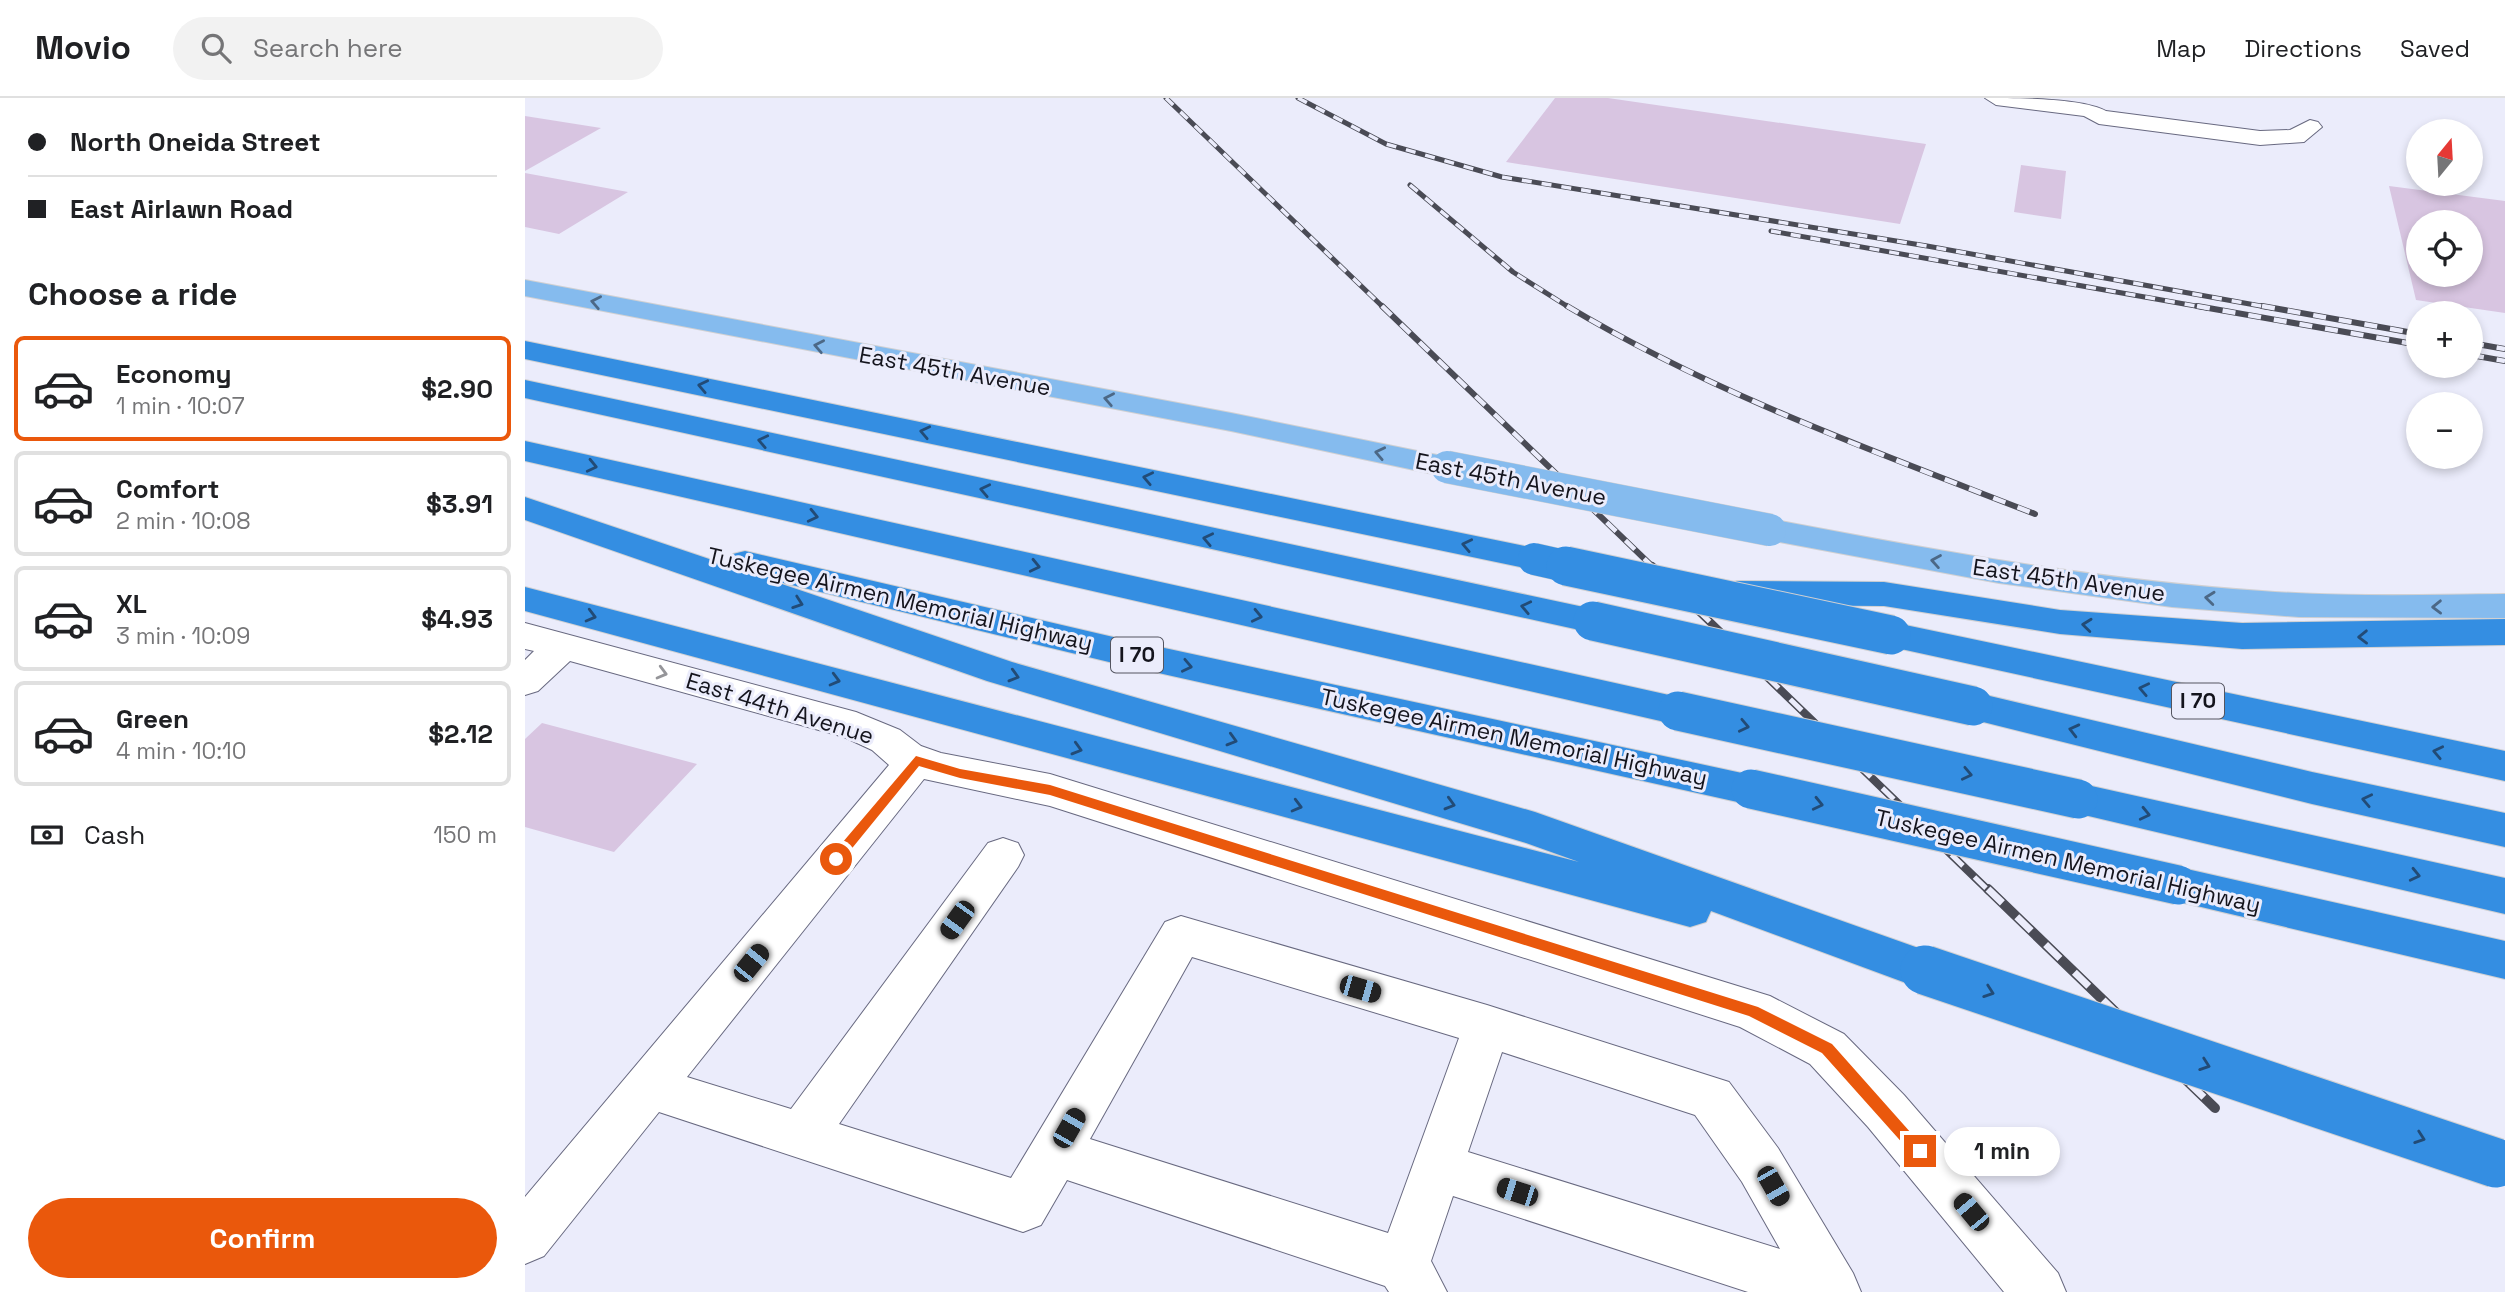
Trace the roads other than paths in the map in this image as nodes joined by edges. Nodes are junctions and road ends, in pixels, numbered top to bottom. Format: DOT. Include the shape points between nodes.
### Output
graph roads {
  1 [pos="1996,98"];
  2 [pos="2309,127"];
  3 [pos="525,288"];
  4 [pos="525,350"];
  5 [pos="525,389"];
  6 [pos="525,451"];
  7 [pos="525,508"];
  8 [pos="1691,592"];
  9 [pos="525,599"];
  10 [pos="2505,606"];
  11 [pos="2505,632"];
  12 [pos="525,636"];
  13 [pos="563,647"];
  14 [pos="525,681"];
  15 [pos="916,761"];
  16 [pos="2505,766"];
  17 [pos="2505,830"];
  18 [pos="1003,855"];
  19 [pos="2505,896"];
  20 [pos="2505,960"];
  21 [pos="1925,970"];
  22 [pos="1487,1026"];
  23 [pos="649,1087"];
  24 [pos="801,1136"];
  25 [pos="1055,1152"];
  26 [pos="2500,1165"];
  27 [pos="1438,1167"];
  28 [pos="525,1238"];
  29 [pos="1412,1279"];
  30 [pos="1832,1292"];
  31 [pos="2039,1292"];
  1 -- 2 [label="street" via="2260,138 2296,137"];
  10 -- 3 [label="main road, East 45th Avenue, one-way, bridge" via="2325,606 2191,597 2023,576"];
  8 -- 4 [label="highway, I 70, one-way, bridge"];
  17 -- 5 [label="highway, one-way, bridge" via="1593,621"];
  6 -- 19 [label="highway, one-way, bridge"];
  7 -- 20 [label="highway, Tuskegee Airmen Memorial Highway / I 70, one-way, bridge" via="1109,649"];
  7 -- 21 [label="highway, one-way" via="1000,672 1535,829"];
  11 -- 8 [label="highway, one-way, bridge" via="2349,637 2139,631 1884,594"];
  16 -- 8 [label="highway, I 70, one-way, bridge"];
  9 -- 21 [label="highway, one-way"];
  12 -- 13 [label="street, East 44th Avenue"];
  13 -- 14 [label="street"];
  13 -- 15 [label="street, East 44th Avenue, one-way" via="856,726"];
  15 -- 23 [label="street"];
  15 -- 31 [label="street, East 44th Avenue" via="1050,790 1753,1011 1827,1049 1886,1111"];
  18 -- 24 [label="street"];
  21 -- 26 [label="highway, one-way, bridge"];
  22 -- 25 [label="street" via="1181,935"];
  22 -- 27 [label="street"];
  22 -- 30 [label="street" via="1712,1098 1760,1165"];
  23 -- 24 [label="street"];
  23 -- 28 [label="street"];
  24 -- 25 [label="street" via="1023,1207"];
  25 -- 29 [label="street"];
  27 -- 29 [label="street"];
  27 -- 30 [label="street"];
}
